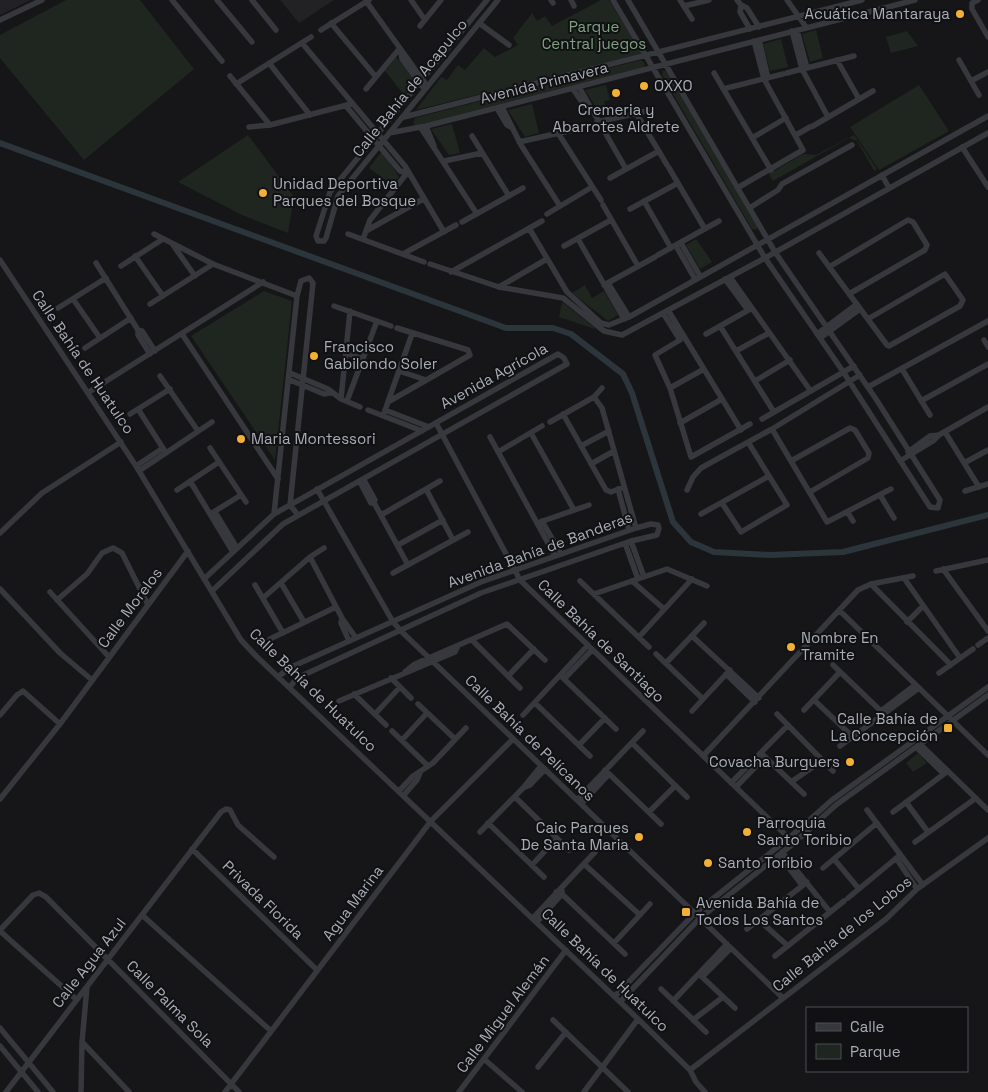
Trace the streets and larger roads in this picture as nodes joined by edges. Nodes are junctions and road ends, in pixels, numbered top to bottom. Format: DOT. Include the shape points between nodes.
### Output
graph roads {
  1 [pos="42,0"];
  2 [pos="172,0"];
  3 [pos="217,0"];
  4 [pos="252,0"];
  5 [pos="411,0"];
  6 [pos="441,0"];
  7 [pos="487,0"];
  8 [pos="498,0"];
  9 [pos="571,0"];
  10 [pos="614,0"];
  11 [pos="628,0"];
  12 [pos="680,0"];
  13 [pos="709,0"];
  14 [pos="787,0"];
  15 [pos="837,0"];
  16 [pos="862,0"];
  17 [pos="915,0"];
  18 [pos="978,0"];
  19 [pos="368,1"];
  20 [pos="739,3"];
  21 [pos="844,3"];
  22 [pos="574,6"];
  23 [pos="684,6"];
  24 [pos="798,16"];
  25 [pos="692,19"];
  26 [pos="0,20"];
  27 [pos="425,20"];
  28 [pos="331,23"];
  29 [pos="479,23"];
  30 [pos="420,26"];
  31 [pos="759,26"];
  32 [pos="806,27"];
  33 [pos="750,29"];
  34 [pos="276,30"];
  35 [pos="321,30"];
  36 [pos="794,30"];
  37 [pos="987,33"];
  38 [pos="311,37"];
  39 [pos="756,40"];
  40 [pos="252,42"];
  41 [pos="302,43"];
  42 [pos="509,45"];
  43 [pos="400,48"];
  44 [pos="447,50"];
  45 [pos="660,52"];
  46 [pos="453,55"];
  47 [pos="647,55"];
  48 [pos="854,56"];
  49 [pos="837,60"];
  50 [pos="960,60"];
  51 [pos="222,61"];
  52 [pos="269,63"];
  53 [pos="667,64"];
  54 [pos="654,68"];
  55 [pos="804,69"];
  56 [pos="988,72"];
  57 [pos="714,73"];
  58 [pos="230,76"];
  59 [pos="376,77"];
  60 [pos="766,79"];
  61 [pos="971,81"];
  62 [pos="421,82"];
  63 [pos="236,84"];
  64 [pos="427,88"];
  65 [pos="576,88"];
  66 [pos="366,89"];
  67 [pos="723,89"];
  68 [pos="873,91"];
  69 [pos="979,95"];
  70 [pos="859,99"];
  71 [pos="349,105"];
  72 [pos="500,107"];
  73 [pos="651,110"];
  74 [pos="397,113"];
  75 [pos="636,113"];
  76 [pos="310,115"];
  77 [pos="988,116"];
  78 [pos="404,117"];
  79 [pos="828,117"];
  80 [pos="786,118"];
  81 [pos="597,122"];
  82 [pos="270,125"];
  83 [pos="249,127"];
  84 [pos="424,127"];
  85 [pos="383,129"];
  86 [pos="573,130"];
  87 [pos="558,133"];
  88 [pos="988,133"];
  89 [pos="390,134"];
  90 [pos="796,135"];
  91 [pos="472,136"];
  92 [pos="376,137"];
  93 [pos="752,138"];
  94 [pos="519,142"];
  95 [pos="382,143"];
  96 [pos="852,145"];
  97 [pos="962,147"];
  98 [pos="659,151"];
  99 [pos="482,153"];
  100 [pos="444,161"];
  101 [pos="626,169"];
  102 [pos="771,170"];
  103 [pos="407,173"];
  104 [pos="882,175"];
  105 [pos="610,178"];
  106 [pos="678,183"];
  107 [pos="592,187"];
  108 [pos="739,187"];
  109 [pos="524,188"];
  110 [pos="889,188"];
  111 [pos="988,188"];
  112 [pos="509,196"];
  113 [pos="423,199"];
  114 [pos="644,202"];
  115 [pos="560,206"];
  116 [pos="751,207"];
  117 [pos="630,210"];
  118 [pos="477,214"];
  119 [pos="547,214"];
  120 [pos="542,220"];
  121 [pos="611,220"];
  122 [pos="719,221"];
  123 [pos="462,222"];
  124 [pos="456,225"];
  125 [pos="529,228"];
  126 [pos="706,229"];
  127 [pos="366,231"];
  128 [pos="444,232"];
  129 [pos="154,234"];
  130 [pos="348,234"];
  131 [pos="767,238"];
  132 [pos="163,239"];
  133 [pos="363,239"];
  134 [pos="578,239"];
  135 [pos="756,244"];
  136 [pos="173,245"];
  137 [pos="676,245"];
  138 [pos="564,246"];
  139 [pos="776,252"];
  140 [pos="819,253"];
  141 [pos="403,254"];
  142 [pos="136,256"];
  143 [pos="765,258"];
  144 [pos="548,259"];
  145 [pos="0,260"];
  146 [pos="96,263"];
  147 [pos="214,264"];
  148 [pos="121,266"];
  149 [pos="638,266"];
  150 [pos="830,267"];
  151 [pos="451,272"];
  152 [pos="195,276"];
  153 [pos="106,278"];
  154 [pos="698,278"];
  155 [pos="728,278"];
  156 [pos="263,282"];
  157 [pos="606,284"];
  158 [pos="499,286"];
  159 [pos="567,292"];
  160 [pos="849,294"];
  161 [pos="163,296"];
  162 [pos="298,296"];
  163 [pos="563,298"];
  164 [pos="73,299"];
  165 [pos="150,304"];
  166 [pos="334,306"];
  167 [pos="859,306"];
  168 [pos="58,308"];
  169 [pos="750,309"];
  170 [pos="350,311"];
  171 [pos="665,312"];
  172 [pos="131,318"];
  173 [pos="626,318"];
  174 [pos="868,319"];
  175 [pos="377,321"];
  176 [pos="988,321"];
  177 [pos="614,324"];
  178 [pos="391,326"];
  179 [pos="720,326"];
  180 [pos="397,328"];
  181 [pos="829,329"];
  182 [pos="769,333"];
  183 [pos="182,334"];
  184 [pos="412,334"];
  185 [pos="624,334"];
  186 [pos="706,334"];
  187 [pos="819,336"];
  188 [pos="100,338"];
  189 [pos="984,340"];
  190 [pos="988,347"];
  191 [pos="85,348"];
  192 [pos="736,351"];
  193 [pos="152,352"];
  194 [pos="346,353"];
  195 [pos="362,359"];
  196 [pos="790,360"];
  197 [pos="988,364"];
  198 [pos="854,366"];
  199 [pos="704,369"];
  200 [pos="902,369"];
  201 [pos="399,371"];
  202 [pos="844,373"];
  203 [pos="860,375"];
  204 [pos="160,376"];
  205 [pos="290,377"];
  206 [pos="426,380"];
  207 [pos="755,381"];
  208 [pos="850,382"];
  209 [pos="303,383"];
  210 [pos="868,387"];
  211 [pos="602,388"];
  212 [pos="670,388"];
  213 [pos="170,390"];
  214 [pos="810,390"];
  215 [pos="89,392"];
  216 [pos="594,397"];
  217 [pos="722,399"];
  218 [pos="876,399"];
  219 [pos="344,400"];
  220 [pos="921,401"];
  221 [pos="388,402"];
  222 [pos="865,405"];
  223 [pos="360,407"];
  224 [pos="988,407"];
  225 [pos="138,409"];
  226 [pos="368,410"];
  227 [pos="774,412"];
  228 [pos="384,413"];
  229 [pos="130,414"];
  230 [pos="564,414"];
  231 [pos="930,415"];
  232 [pos="762,419"];
  233 [pos="212,422"];
  234 [pos="550,422"];
  235 [pos="680,422"];
  236 [pos="436,423"];
  237 [pos="750,424"];
  238 [pos="542,426"];
  239 [pos="429,427"];
  240 [pos="772,429"];
  241 [pos="742,430"];
  242 [pos="422,431"];
  243 [pos="609,431"];
  244 [pos="198,432"];
  245 [pos="945,432"];
  246 [pos="531,433"];
  247 [pos="442,436"];
  248 [pos="490,436"];
  249 [pos="121,442"];
  250 [pos="748,442"];
  251 [pos="582,446"];
  252 [pos="210,448"];
  253 [pos="988,450"];
  254 [pos="165,451"];
  255 [pos="498,452"];
  256 [pos="614,452"];
  257 [pos="910,453"];
  258 [pos="899,460"];
  259 [pos="791,461"];
  260 [pos="219,462"];
  261 [pos="964,463"];
  262 [pos="591,464"];
  263 [pos="138,468"];
  264 [pos="769,476"];
  265 [pos="278,479"];
  266 [pos="190,481"];
  267 [pos="362,481"];
  268 [pos="440,481"];
  269 [pos="988,484"];
  270 [pos="979,487"];
  271 [pos="621,488"];
  272 [pos="318,489"];
  273 [pos="426,489"];
  274 [pos="891,489"];
  275 [pos="933,489"];
  276 [pos="177,490"];
  277 [pos="687,490"];
  278 [pos="965,491"];
  279 [pos="810,492"];
  280 [pos="241,495"];
  281 [pos="880,496"];
  282 [pos="923,497"];
  283 [pos="246,502"];
  284 [pos="324,502"];
  285 [pos="722,503"];
  286 [pos="290,505"];
  287 [pos="589,505"];
  288 [pos="574,510"];
  289 [pos="212,513"];
  290 [pos="848,513"];
  291 [pos="274,514"];
  292 [pos="381,514"];
  293 [pos="702,514"];
  294 [pos="298,515"];
  295 [pos="894,518"];
  296 [pos="443,520"];
  297 [pos="852,521"];
  298 [pos="539,522"];
  299 [pos="636,528"];
  300 [pos="629,530"];
  301 [pos="468,532"];
  302 [pos="0,533"];
  303 [pos="453,540"];
  304 [pos="628,542"];
  305 [pos="398,545"];
  306 [pos="324,548"];
  307 [pos="235,550"];
  308 [pos="188,551"];
  309 [pos="558,555"];
  310 [pos="310,557"];
  311 [pos="987,561"];
  312 [pos="408,565"];
  313 [pos="943,569"];
  314 [pos="516,570"];
  315 [pos="936,570"];
  316 [pos="394,573"];
  317 [pos="913,576"];
  318 [pos="904,578"];
  319 [pos="204,579"];
  320 [pos="638,579"];
  321 [pos="692,579"];
  322 [pos="520,580"];
  323 [pos="580,580"];
  324 [pos="281,583"];
  325 [pos="871,584"];
  326 [pos="255,585"];
  327 [pos="707,586"];
  328 [pos="0,589"];
  329 [pos="50,592"];
  330 [pos="212,592"];
  331 [pos="594,594"];
  332 [pos="263,598"];
  333 [pos="57,600"];
  334 [pos="148,605"];
  335 [pos="336,606"];
  336 [pos="923,606"];
  337 [pos="664,610"];
  338 [pos="840,610"];
  339 [pos="342,618"];
  340 [pos="304,622"];
  341 [pos="393,622"];
  342 [pos="907,622"];
  343 [pos="704,623"];
  344 [pos="400,631"];
  345 [pos="988,631"];
  346 [pos="283,633"];
  347 [pos="692,636"];
  348 [pos="639,637"];
  349 [pos="356,638"];
  350 [pos="988,638"];
  351 [pos="270,640"];
  352 [pos="472,640"];
  353 [pos="349,641"];
  354 [pos="649,646"];
  355 [pos="590,647"];
  356 [pos="534,649"];
  357 [pos="656,654"];
  358 [pos="109,657"];
  359 [pos="960,658"];
  360 [pos="431,660"];
  361 [pos="545,660"];
  362 [pos="666,663"];
  363 [pos="833,665"];
  364 [pos="951,665"];
  365 [pos="728,672"];
  366 [pos="840,672"];
  367 [pos="939,674"];
  368 [pos="278,676"];
  369 [pos="508,676"];
  370 [pos="563,677"];
  371 [pos="391,678"];
  372 [pos="92,680"];
  373 [pos="290,687"];
  374 [pos="400,687"];
  375 [pos="917,687"];
  376 [pos="988,687"];
  377 [pos="520,688"];
  378 [pos="354,694"];
  379 [pos="988,695"];
  380 [pos="411,698"];
  381 [pos="703,699"];
  382 [pos="757,700"];
  383 [pos="814,700"];
  384 [pos="339,701"];
  385 [pos="534,703"];
  386 [pos="418,704"];
  387 [pos="804,710"];
  388 [pos="692,711"];
  389 [pos="427,713"];
  390 [pos="883,713"];
  391 [pos="375,714"];
  392 [pos="777,714"];
  393 [pos="0,715"];
  394 [pos="523,715"];
  395 [pos="948,716"];
  396 [pos="605,718"];
  397 [pos="953,720"];
  398 [pos="60,724"];
  399 [pos="386,725"];
  400 [pos="788,725"];
  401 [pos="466,728"];
  402 [pos="616,729"];
  403 [pos="392,731"];
  404 [pos="643,731"];
  405 [pos="853,737"];
  406 [pos="455,739"];
  407 [pos="513,739"];
  408 [pos="402,740"];
  409 [pos="632,742"];
  410 [pos="579,745"];
  411 [pos="840,746"];
  412 [pos="918,746"];
  413 [pos="763,755"];
  414 [pos="988,755"];
  415 [pos="590,756"];
  416 [pos="703,756"];
  417 [pos="822,760"];
  418 [pos="428,766"];
  419 [pos="543,768"];
  420 [pos="833,771"];
  421 [pos="607,772"];
  422 [pos="946,773"];
  423 [pos="791,782"];
  424 [pos="733,785"];
  425 [pos="676,786"];
  426 [pos="402,793"];
  427 [pos="804,794"];
  428 [pos="514,797"];
  429 [pos="687,797"];
  430 [pos="976,798"];
  431 [pos="0,799"];
  432 [pos="579,802"];
  433 [pos="906,802"];
  434 [pos="867,810"];
  435 [pos="988,810"];
  436 [pos="649,812"];
  437 [pos="893,812"];
  438 [pos="431,821"];
  439 [pos="488,823"];
  440 [pos="876,823"];
  441 [pos="661,824"];
  442 [pos="480,832"];
  443 [pos="928,832"];
  444 [pos="557,838"];
  445 [pos="788,838"];
  446 [pos="988,838"];
  447 [pos="915,842"];
  448 [pos="794,843"];
  449 [pos="192,849"];
  450 [pos="569,850"];
  451 [pos="595,852"];
  452 [pos="781,853"];
  453 [pos="898,856"];
  454 [pos="274,857"];
  455 [pos="834,859"];
  456 [pos="584,864"];
  457 [pos="532,865"];
  458 [pos="823,868"];
  459 [pos="544,877"];
  460 [pos="805,884"];
  461 [pos="920,887"];
  462 [pos="859,889"];
  463 [pos="560,892"];
  464 [pos="650,904"];
  465 [pos="830,912"];
  466 [pos="695,913"];
  467 [pos="142,915"];
  468 [pos="640,915"];
  469 [pos="700,918"];
  470 [pos="535,920"];
  471 [pos="759,920"];
  472 [pos="747,929"];
  473 [pos="0,931"];
  474 [pos="614,943"];
  475 [pos="729,946"];
  476 [pos="788,946"];
  477 [pos="566,950"];
  478 [pos="625,954"];
  479 [pos="775,956"];
  480 [pos="107,960"];
  481 [pos="318,970"];
  482 [pos="701,975"];
  483 [pos="87,985"];
  484 [pos="661,989"];
  485 [pos="614,996"];
  486 [pos="723,997"];
  487 [pos="783,998"];
  488 [pos="76,999"];
  489 [pos="673,1001"];
  490 [pos="620,1002"];
  491 [pos="735,1008"];
  492 [pos="638,1019"];
  493 [pos="552,1020"];
  494 [pos="693,1020"];
  495 [pos="0,1028"];
  496 [pos="270,1031"];
  497 [pos="566,1032"];
  498 [pos="706,1032"];
  499 [pos="82,1042"];
  500 [pos="0,1046"];
  501 [pos="484,1059"];
  502 [pos="29,1062"];
  503 [pos="538,1067"];
  504 [pos="603,1067"];
  505 [pos="690,1070"];
  506 [pos="22,1072"];
  507 [pos="232,1083"];
  508 [pos="6,1092"];
  509 [pos="38,1092"];
  510 [pos="53,1092"];
  511 [pos="81,1092"];
  512 [pos="129,1092"];
  513 [pos="225,1092"];
  514 [pos="240,1092"];
  515 [pos="459,1092"];
  516 [pos="522,1092"];
  517 [pos="584,1092"];
  518 [pos="628,1092"];
  519 [pos="704,1092"];
  1 -- 26 [label="street"];
  2 -- 51 [label="street"];
  3 -- 40 [label="street"];
  4 -- 34 [label="street"];
  5 -- 27 [label="street"];
  6 -- 27 [label="street"];
  7 -- 44 [label="street, Calle Bahía de Acapulco"];
  8 -- 29 [label="street, Calle Bahía de Acapulco"];
  9 -- 22 [label="street"];
  10 -- 47 [label="street"];
  11 -- 45 [label="street"];
  12 -- 23 [label="street"];
  13 -- 23 [label="street"];
  14 -- 24 [label="street"];
  15 -- 21 [label="street"];
  16 -- 21 [label="street, Avenida Primavera"];
  17 -- 32 [label="street, Avenida Primavera"];
  18 -- 37 [label="street" via="972,3 972,9"];
  19 -- 28 [label="street"];
  19 -- 43 [label="street"];
  20 -- 31 [label="street" via="747,8"];
  20 -- 33 [label="street" via="740,12"];
  21 -- 24 [label="street, Avenida Primavera"];
  23 -- 25 [label="street"];
  24 -- 31 [label="street, Avenida Primavera"];
  24 -- 32 [label="street"];
  27 -- 30 [label="street"];
  28 -- 35 [label="street"];
  28 -- 59 [label="street"];
  29 -- 42 [label="street"];
  29 -- 46 [label="street, Calle Bahía de Acapulco"];
  31 -- 33 [label="street, Avenida Primavera"];
  32 -- 36 [label="street, Avenida Primavera"];
  33 -- 45 [label="street, Avenida Primavera"];
  36 -- 39 [label="street, Avenida Primavera"];
  36 -- 55 [label="street"];
  38 -- 41 [label="street"];
  39 -- 53 [label="street, Avenida Primavera"];
  39 -- 60 [label="street"];
  41 -- 52 [label="street"];
  41 -- 71 [label="street"];
  43 -- 59 [label="street"];
  43 -- 62 [label="street"];
  44 -- 46 [label="street"];
  44 -- 62 [label="street, Calle Bahía de Acapulco"];
  45 -- 47 [label="street, Avenida Primavera"];
  45 -- 53 [label="street"];
  46 -- 64 [label="street, Calle Bahía de Acapulco"];
  47 -- 54 [label="street"];
  47 -- 78 [label="street, Avenida Primavera"];
  48 -- 49 [label="street"];
  49 -- 55 [label="street"];
  49 -- 70 [label="street"];
  50 -- 61 [label="street"];
  52 -- 63 [label="street"];
  52 -- 76 [label="street"];
  53 -- 54 [label="street, Avenida Primavera"];
  53 -- 108 [label="street"];
  54 -- 65 [label="street, Avenida Primavera"];
  54 -- 135 [label="street"];
  55 -- 60 [label="street"];
  55 -- 79 [label="street"];
  56 -- 61 [label="street"];
  57 -- 67 [label="street"];
  58 -- 63 [label="street"];
  59 -- 66 [label="street"];
  60 -- 67 [label="street"];
  60 -- 80 [label="street"];
  61 -- 69 [label="street"];
  62 -- 64 [label="street"];
  62 -- 74 [label="street, Calle Bahía de Acapulco"];
  63 -- 82 [label="street"];
  64 -- 78 [label="street, Calle Bahía de Acapulco"];
  65 -- 72 [label="street, Avenida Primavera"];
  65 -- 81 [label="street"];
  67 -- 93 [label="street"];
  68 -- 70 [label="street"];
  70 -- 79 [label="street"];
  71 -- 76 [label="street"];
  71 -- 92 [label="street"];
  72 -- 84 [label="street, Avenida Primavera"];
  72 -- 94 [label="street" via="512,122"];
  73 -- 75 [label="street"];
  74 -- 78 [label="street"];
  74 -- 85 [label="street, Calle Bahía de Acapulco"];
  75 -- 81 [label="street"];
  75 -- 98 [label="street"];
  76 -- 82 [label="street"];
  77 -- 104 [label="street"];
  78 -- 89 [label="street, Calle Bahía de Acapulco"];
  79 -- 90 [label="street"];
  80 -- 90 [label="street"];
  80 -- 93 [label="street"];
  81 -- 101 [label="street"];
  82 -- 83 [label="street"];
  84 -- 89 [label="street, Avenida Primavera"];
  84 -- 100 [label="street"];
  85 -- 89 [label="street"];
  85 -- 92 [label="street, Calle Bahía de Acapulco"];
  86 -- 87 [label="street"];
  87 -- 94 [label="street"];
  87 -- 107 [label="street"];
  88 -- 97 [label="street"];
  89 -- 95 [label="street, Calle Bahía de Acapulco"];
  90 -- 102 [label="street" via="803,150"];
  91 -- 99 [label="street"];
  92 -- 95 [label="street"];
  92 -- 95 [label="street, Calle Bahía de Acapulco" via="330,192 316,236 318,241 326,238 334,202"];
  93 -- 102 [label="street"];
  94 -- 115 [label="street"];
  95 -- 103 [label="street" via="400,171"];
  96 -- 116 [label="street" via="782,184"];
  97 -- 110 [label="street"];
  97 -- 111 [label="street"];
  98 -- 101 [label="street"];
  98 -- 106 [label="street"];
  99 -- 100 [label="street"];
  99 -- 112 [label="street"];
  100 -- 118 [label="street"];
  101 -- 105 [label="street"];
  102 -- 108 [label="street"];
  103 -- 113 [label="street"];
  103 -- 127 [label="street" via="370,220"];
  104 -- 110 [label="street"];
  104 -- 131 [label="street"];
  106 -- 114 [label="street"];
  106 -- 126 [label="street"];
  107 -- 115 [label="street"];
  107 -- 121 [label="street"];
  108 -- 116 [label="street"];
  109 -- 112 [label="street"];
  110 -- 139 [label="street"];
  112 -- 118 [label="street"];
  113 -- 127 [label="street"];
  113 -- 128 [label="street"];
  114 -- 117 [label="street"];
  114 -- 137 [label="street"];
  115 -- 119 [label="street"];
  116 -- 131 [label="street"];
  118 -- 123 [label="street"];
  120 -- 125 [label="street"];
  121 -- 134 [label="street"];
  121 -- 149 [label="street"];
  122 -- 126 [label="street"];
  124 -- 128 [label="street"];
  125 -- 144 [label="street"];
  125 -- 151 [label="street"];
  126 -- 137 [label="street"];
  127 -- 133 [label="street"];
  128 -- 141 [label="street"];
  129 -- 132 [label="street"];
  130 -- 133 [label="street"];
  131 -- 135 [label="street"];
  131 -- 139 [label="street"];
  132 -- 136 [label="street"];
  132 -- 142 [label="street"];
  133 -- 141 [label="street"];
  134 -- 138 [label="street"];
  134 -- 157 [label="street"];
  135 -- 143 [label="street"];
  135 -- 154 [label="street"];
  136 -- 147 [label="street"];
  136 -- 152 [label="street"];
  137 -- 149 [label="street"];
  137 -- 154 [label="street"];
  139 -- 143 [label="street"];
  139 -- 181 [label="street"];
  140 -- 150 [label="street"];
  141 -- 151 [label="street"];
  142 -- 148 [label="street"];
  142 -- 161 [label="street"];
  143 -- 155 [label="street"];
  143 -- 187 [label="street"];
  144 -- 158 [label="street"];
  144 -- 159 [label="street"];
  145 -- 215 [label="street, Calle Bahía de Huatulco"];
  146 -- 153 [label="street"];
  147 -- 152 [label="street"];
  147 -- 156 [label="street"];
  149 -- 157 [label="street"];
  150 -- 160 [label="street"];
  150 -- 160 [label="street" via="908,220 913,222 927,245 926,250"];
  151 -- 158 [label="street"];
  152 -- 161 [label="street"];
  153 -- 164 [label="street"];
  153 -- 172 [label="street"];
  154 -- 173 [label="street"];
  155 -- 169 [label="street"];
  155 -- 171 [label="street"];
  156 -- 162 [label="street"];
  156 -- 183 [label="street"];
  157 -- 173 [label="street"];
  158 -- 163 [label="street"];
  159 -- 163 [label="street"];
  159 -- 177 [label="street" via="601,323"];
  160 -- 167 [label="street"];
  161 -- 165 [label="street"];
  162 -- 205 [label="street"];
  162 -- 209 [label="street" via="301,281 309,278 313,284"];
  163 -- 185 [label="street" via="601,329 616,335"];
  164 -- 168 [label="street"];
  164 -- 188 [label="street"];
  166 -- 170 [label="street"];
  167 -- 174 [label="street"];
  167 -- 181 [label="street"];
  169 -- 179 [label="street"];
  169 -- 182 [label="street"];
  170 -- 175 [label="street"];
  170 -- 194 [label="street"];
  171 -- 185 [label="street"];
  171 -- 199 [label="street"];
  171 -- 212 [label="street" via="680,340 656,355"];
  172 -- 188 [label="street"];
  172 -- 193 [label="street" via="142,331"];
  173 -- 177 [label="street"];
  174 -- 174 [label="street" via="889,346 960,306 963,300 945,274"];
  175 -- 178 [label="street"];
  175 -- 195 [label="street"];
  176 -- 200 [label="street"];
  177 -- 185 [label="street"];
  179 -- 186 [label="street"];
  179 -- 192 [label="street"];
  180 -- 184 [label="street"];
  181 -- 187 [label="street"];
  181 -- 198 [label="street"];
  182 -- 192 [label="street"];
  182 -- 196 [label="street"];
  183 -- 193 [label="street"];
  183 -- 265 [label="street"];
  184 -- 201 [label="street"];
  184 -- 206 [label="street" via="470,352 468,357"];
  187 -- 202 [label="street"];
  188 -- 191 [label="street"];
  189 -- 190 [label="street"];
  192 -- 207 [label="street"];
  193 -- 215 [label="street"];
  194 -- 195 [label="street"];
  194 -- 219 [label="street"];
  195 -- 219 [label="street"];
  196 -- 207 [label="street"];
  196 -- 214 [label="street"];
  197 -- 220 [label="street"];
  198 -- 202 [label="street"];
  198 -- 203 [label="street"];
  199 -- 212 [label="street"];
  199 -- 217 [label="street"];
  200 -- 210 [label="street"];
  200 -- 220 [label="street"];
  201 -- 206 [label="street"];
  201 -- 221 [label="street"];
  202 -- 208 [label="street"];
  202 -- 214 [label="street"];
  203 -- 208 [label="street"];
  203 -- 210 [label="street"];
  204 -- 213 [label="street"];
  205 -- 209 [label="street"];
  205 -- 265 [label="street"];
  206 -- 221 [label="street"];
  207 -- 227 [label="street"];
  208 -- 222 [label="street"];
  208 -- 240 [label="street"];
  209 -- 219 [label="street"];
  209 -- 286 [label="street"];
  210 -- 218 [label="street"];
  211 -- 216 [label="street"];
  212 -- 235 [label="street"];
  213 -- 225 [label="street"];
  213 -- 244 [label="street"];
  214 -- 227 [label="street"];
  215 -- 249 [label="street, Calle Bahía de Huatulco"];
  216 -- 230 [label="street"];
  216 -- 243 [label="street" via="602,408"];
  217 -- 235 [label="street"];
  217 -- 241 [label="street"];
  218 -- 222 [label="street"];
  218 -- 257 [label="street"];
  219 -- 223 [label="street"];
  220 -- 231 [label="street"];
  221 -- 228 [label="street"];
  222 -- 258 [label="street"];
  224 -- 245 [label="street"];
  225 -- 229 [label="street"];
  225 -- 254 [label="street"];
  226 -- 228 [label="street"];
  227 -- 232 [label="street"];
  228 -- 239 [label="street"];
  228 -- 242 [label="street"];
  230 -- 234 [label="street"];
  230 -- 251 [label="street"];
  233 -- 244 [label="street"];
  235 -- 241 [label="street" via="691,457"];
  236 -- 239 [label="street, Avenida Agrícola"];
  236 -- 247 [label="street, Calle Bahía de Santiago"];
  236 -- 247 [label="street, Avenida Agrícola" via="558,354 567,364"];
  237 -- 241 [label="street"];
  238 -- 246 [label="street"];
  239 -- 242 [label="street, Avenida Agrícola"];
  240 -- 250 [label="street"];
  240 -- 259 [label="street"];
  242 -- 272 [label="street, Avenida Agrícola"];
  243 -- 251 [label="street"];
  243 -- 256 [label="street"];
  244 -- 254 [label="street"];
  245 -- 257 [label="street" via="930,436"];
  245 -- 261 [label="street"];
  246 -- 255 [label="street"];
  246 -- 288 [label="street"];
  247 -- 267 [label="street, Avenida Agrícola"];
  247 -- 314 [label="street, Calle Bahía de Santiago"];
  248 -- 255 [label="street"];
  249 -- 263 [label="street, Calle Bahía de Huatulco"];
  249 -- 302 [label="street" via="42,493"];
  250 -- 264 [label="street"];
  250 -- 277 [label="street" via="701,468"];
  251 -- 262 [label="street"];
  252 -- 260 [label="street"];
  253 -- 261 [label="street"];
  254 -- 263 [label="street"];
  255 -- 298 [label="street"];
  256 -- 262 [label="street"];
  256 -- 271 [label="street"];
  257 -- 258 [label="street"];
  257 -- 275 [label="street"];
  258 -- 282 [label="street"];
  259 -- 279 [label="street"];
  259 -- 279 [label="street" via="850,428 855,430 870,453 868,458"];
  260 -- 266 [label="street"];
  260 -- 280 [label="street"];
  261 -- 270 [label="street"];
  262 -- 271 [label="street" via="606,490 611,492"];
  263 -- 308 [label="street, Calle Bahía de Huatulco"];
  264 -- 285 [label="street"];
  264 -- 285 [label="street" via="787,505 745,531 738,530"];
  265 -- 291 [label="street"];
  266 -- 276 [label="street"];
  266 -- 289 [label="street"];
  267 -- 284 [label="street, Avenida Agrícola"];
  267 -- 292 [label="street" via="371,503 372,499"];
  268 -- 273 [label="street"];
  269 -- 270 [label="street"];
  270 -- 278 [label="street"];
  271 -- 299 [label="street"];
  271 -- 300 [label="street"];
  272 -- 284 [label="street, Calle Bahía de Pelícanos"];
  272 -- 286 [label="street, Avenida Agrícola"];
  273 -- 292 [label="street"];
  273 -- 296 [label="street"];
  274 -- 281 [label="street"];
  275 -- 282 [label="street" via="932,496"];
  275 -- 282 [label="street" via="940,500 939,507 932,508"];
  279 -- 290 [label="street" via="828,522"];
  280 -- 283 [label="street"];
  280 -- 289 [label="street"];
  281 -- 290 [label="street"];
  281 -- 295 [label="street"];
  284 -- 294 [label="street, Avenida Agrícola"];
  284 -- 341 [label="street, Calle Bahía de Pelícanos"];
  285 -- 293 [label="street"];
  286 -- 291 [label="street, Avenida Agrícola"];
  286 -- 294 [label="street"];
  287 -- 288 [label="street"];
  288 -- 298 [label="street"];
  289 -- 307 [label="street"];
  290 -- 297 [label="street"];
  291 -- 307 [label="street, Avenida Agrícola"];
  292 -- 305 [label="street"];
  294 -- 330 [label="street, Avenida Agrícola" via="282,524"];
  296 -- 303 [label="street"];
  296 -- 305 [label="street"];
  298 -- 309 [label="street"];
  299 -- 300 [label="street, Avenida Bahía de Banderas"];
  299 -- 304 [label="street, Avenida Bahía de Banderas" via="658,525 659,532"];
  300 -- 309 [label="street, Avenida Bahía de Banderas"];
  301 -- 303 [label="street"];
  303 -- 312 [label="street"];
  304 -- 320 [label="street"];
  304 -- 322 [label="street, Avenida Bahía de Banderas"];
  305 -- 312 [label="street"];
  306 -- 310 [label="street"];
  307 -- 319 [label="street, Avenida Agrícola"];
  308 -- 319 [label="street, Calle Bahía de Huatulco"];
  308 -- 334 [label="street, Calle Morelos"];
  309 -- 314 [label="street, Avenida Bahía de Banderas"];
  310 -- 324 [label="street"];
  310 -- 335 [label="street"];
  311 -- 313 [label="street"];
  312 -- 316 [label="street"];
  313 -- 315 [label="street"];
  313 -- 345 [label="street"];
  314 -- 322 [label="street, Calle Bahía de Santiago"];
  314 -- 341 [label="street, Avenida Bahía de Banderas" via="481,582"];
  317 -- 318 [label="street"];
  318 -- 325 [label="street"];
  318 -- 336 [label="street"];
  319 -- 330 [label="street, Calle Bahía de Huatulco"];
  320 -- 321 [label="street" via="670,569"];
  320 -- 331 [label="street"];
  320 -- 337 [label="street"];
  321 -- 327 [label="street"];
  321 -- 337 [label="street"];
  322 -- 344 [label="street, Avenida Bahía de Banderas"];
  322 -- 355 [label="street, Calle Bahía de Santiago"];
  323 -- 331 [label="street"];
  324 -- 332 [label="street"];
  324 -- 340 [label="street"];
  325 -- 338 [label="street" via="858,590"];
  325 -- 342 [label="street"];
  326 -- 332 [label="street"];
  328 -- 372 [label="street" via="60,653"];
  329 -- 333 [label="street"];
  330 -- 368 [label="street, Calle Bahía de Huatulco" via="241,640"];
  331 -- 348 [label="street"];
  332 -- 346 [label="street"];
  333 -- 334 [label="street" via="87,574 102,553 113,548 122,554"];
  333 -- 358 [label="street"];
  334 -- 358 [label="street, Calle Morelos"];
  335 -- 339 [label="street"];
  335 -- 340 [label="street"];
  336 -- 342 [label="street"];
  336 -- 359 [label="street"];
  337 -- 348 [label="street"];
  338 -- 375 [label="street"];
  338 -- 382 [label="street"];
  339 -- 349 [label="street"];
  339 -- 353 [label="street"];
  340 -- 346 [label="street"];
  341 -- 344 [label="street, Calle Bahía de Pelícanos"];
  341 -- 349 [label="street, Avenida Bahía de Banderas"];
  342 -- 364 [label="street"];
  343 -- 347 [label="street"];
  344 -- 360 [label="street, Calle Bahía de Pelícanos"];
  344 -- 373 [label="street, Avenida Bahía de Banderas" via="298,678"];
  346 -- 351 [label="street"];
  347 -- 362 [label="street"];
  347 -- 365 [label="street"];
  348 -- 354 [label="street"];
  349 -- 353 [label="street, Avenida Bahía de Banderas"];
  350 -- 359 [label="street"];
  352 -- 356 [label="street" via="507,624"];
  352 -- 360 [label="street" via="455,652"];
  352 -- 369 [label="street"];
  353 -- 368 [label="street, Avenida Bahía de Banderas"];
  355 -- 370 [label="street"];
  355 -- 416 [label="street, Calle Bahía de Santiago"];
  356 -- 361 [label="street"];
  356 -- 369 [label="street"];
  357 -- 362 [label="street"];
  358 -- 372 [label="street, Calle Morelos"];
  359 -- 364 [label="street"];
  360 -- 371 [label="street"];
  360 -- 407 [label="street, Calle Bahía de Pelícanos"];
  362 -- 381 [label="street"];
  363 -- 366 [label="street"];
  364 -- 367 [label="street"];
  365 -- 381 [label="street"];
  365 -- 382 [label="street"];
  366 -- 383 [label="street"];
  366 -- 390 [label="street"];
  368 -- 373 [label="street, Calle Bahía de Huatulco"];
  369 -- 377 [label="street"];
  370 -- 385 [label="street"];
  370 -- 396 [label="street"];
  371 -- 374 [label="street"];
  371 -- 378 [label="street"];
  372 -- 398 [label="street, Calle Morelos"];
  373 -- 426 [label="street, Calle Bahía de Huatulco"];
  374 -- 380 [label="street"];
  374 -- 391 [label="street"];
  375 -- 390 [label="street"];
  375 -- 395 [label="street"];
  376 -- 395 [label="street"];
  378 -- 384 [label="street"];
  378 -- 391 [label="street"];
  379 -- 397 [label="street"];
  381 -- 388 [label="street"];
  382 -- 416 [label="street"];
  383 -- 387 [label="street"];
  383 -- 405 [label="street"];
  385 -- 394 [label="street"];
  385 -- 410 [label="street"];
  386 -- 389 [label="street"];
  389 -- 406 [label="street"];
  389 -- 408 [label="street"];
  390 -- 405 [label="street"];
  391 -- 399 [label="street"];
  392 -- 400 [label="street"];
  393 -- 398 [label="street" via="23,691"];
  395 -- 397 [label="street"];
  395 -- 445 [label="street" via="832,800"];
  396 -- 402 [label="street"];
  396 -- 410 [label="street"];
  397 -- 412 [label="street"];
  397 -- 414 [label="street"];
  398 -- 431 [label="street, Calle Morelos"];
  400 -- 413 [label="street"];
  400 -- 417 [label="street"];
  401 -- 406 [label="street"];
  403 -- 408 [label="street"];
  404 -- 409 [label="street"];
  405 -- 411 [label="street"];
  406 -- 418 [label="street"];
  407 -- 419 [label="street, Calle Bahía de Pelícanos"];
  407 -- 438 [label="street, Agua Marina"];
  408 -- 418 [label="street"];
  409 -- 421 [label="street"];
  409 -- 425 [label="street"];
  410 -- 415 [label="street"];
  412 -- 422 [label="street"];
  412 -- 448 [label="street" via="836,806"];
  413 -- 423 [label="street"];
  413 -- 424 [label="street"];
  416 -- 424 [label="street, Calle Bahía de Santiago"];
  417 -- 420 [label="street"];
  417 -- 423 [label="street"];
  418 -- 426 [label="street" via="413,776"];
  419 -- 428 [label="street" via="530,786"];
  419 -- 432 [label="street, Calle Bahía de Pelícanos"];
  421 -- 432 [label="street"];
  421 -- 436 [label="street"];
  422 -- 430 [label="street"];
  422 -- 433 [label="street"];
  423 -- 427 [label="street"];
  424 -- 445 [label="street, Calle Bahía de Santiago"];
  425 -- 429 [label="street"];
  425 -- 436 [label="street"];
  426 -- 438 [label="street, Calle Bahía de Huatulco"];
  428 -- 439 [label="street"];
  428 -- 444 [label="street"];
  430 -- 435 [label="street"];
  430 -- 443 [label="street"];
  432 -- 466 [label="street, Calle Bahía de Pelícanos"];
  433 -- 437 [label="street"];
  433 -- 443 [label="street"];
  434 -- 440 [label="street"];
  436 -- 441 [label="street"];
  438 -- 470 [label="street, Calle Bahía de Huatulco"];
  438 -- 481 [label="street, Agua Marina"];
  439 -- 442 [label="street"];
  439 -- 457 [label="street"];
  440 -- 453 [label="street"];
  440 -- 455 [label="street"];
  443 -- 447 [label="street"];
  444 -- 450 [label="street"];
  444 -- 457 [label="street"];
  445 -- 448 [label="street, Calle Bahía de Santiago"];
  445 -- 466 [label="street"];
  446 -- 461 [label="street, Calle Bahía de los Lobos"];
  448 -- 452 [label="street"];
  449 -- 454 [label="street, Calle Agua Azul" via="226,809 230,810 238,825"];
  449 -- 467 [label="street, Calle Agua Azul"];
  449 -- 481 [label="street, Privada Florida"];
  451 -- 456 [label="street"];
  452 -- 460 [label="street"];
  452 -- 469 [label="street"];
  453 -- 461 [label="street"];
  453 -- 462 [label="street"];
  455 -- 458 [label="street"];
  455 -- 462 [label="street"];
  456 -- 463 [label="street"];
  456 -- 468 [label="street"];
  457 -- 459 [label="street"];
  460 -- 465 [label="street"];
  460 -- 471 [label="street"];
  461 -- 487 [label="street, Calle Bahía de los Lobos" via="886,919"];
  462 -- 465 [label="street"];
  463 -- 470 [label="street"];
  463 -- 474 [label="street"];
  464 -- 468 [label="street"];
  465 -- 476 [label="street"];
  466 -- 469 [label="street, Calle Bahía de Pelícanos"];
  466 -- 485 [label="street"];
  467 -- 480 [label="street, Calle Agua Azul"];
  467 -- 496 [label="street"];
  468 -- 474 [label="street"];
  469 -- 475 [label="street, Calle Bahía de Pelícanos"];
  469 -- 490 [label="street"];
  470 -- 477 [label="street, Calle Bahía de Huatulco"];
  471 -- 472 [label="street"];
  471 -- 476 [label="street"];
  473 -- 480 [label="street, Calle Palma Sola" via="33,895 39,893"];
  473 -- 488 [label="street"];
  474 -- 478 [label="street"];
  475 -- 482 [label="street"];
  475 -- 487 [label="street, Calle Bahía de Pelícanos"];
  476 -- 479 [label="street"];
  477 -- 485 [label="street, Calle Bahía de Huatulco"];
  477 -- 501 [label="street, Calle Miguel Alemán"];
  480 -- 483 [label="street, Calle Agua Azul"];
  480 -- 507 [label="street, Calle Palma Sola"];
  481 -- 496 [label="street, Agua Marina"];
  482 -- 486 [label="street"];
  482 -- 489 [label="street"];
  483 -- 488 [label="street, Calle Agua Azul"];
  483 -- 499 [label="street"];
  484 -- 489 [label="street"];
  485 -- 490 [label="street, Calle Bahía de Huatulco"];
  486 -- 491 [label="street"];
  486 -- 494 [label="street"];
  487 -- 505 [label="street, Calle Bahía de los Lobos"];
  488 -- 502 [label="street, Calle Agua Azul"];
  489 -- 494 [label="street"];
  490 -- 492 [label="street, Calle Bahía de Huatulco"];
  492 -- 504 [label="street"];
  492 -- 505 [label="street, Calle Bahía de Huatulco"];
  493 -- 497 [label="street"];
  494 -- 498 [label="street"];
  495 -- 502 [label="street"];
  496 -- 507 [label="street, Agua Marina"];
  497 -- 503 [label="street"];
  497 -- 504 [label="street"];
  499 -- 511 [label="street"];
  499 -- 512 [label="street"];
  500 -- 506 [label="street"];
  501 -- 515 [label="street, Calle Miguel Alemán"];
  501 -- 516 [label="street"];
  502 -- 506 [label="street, Calle Agua Azul"];
  502 -- 510 [label="street"];
  504 -- 517 [label="street"];
  504 -- 518 [label="street"];
  505 -- 519 [label="street, Calle Bahía de Huatulco"];
  506 -- 508 [label="street, Calle Agua Azul"];
  506 -- 509 [label="street"];
  507 -- 513 [label="street, Agua Marina"];
  507 -- 514 [label="street, Calle Palma Sola"];
}
